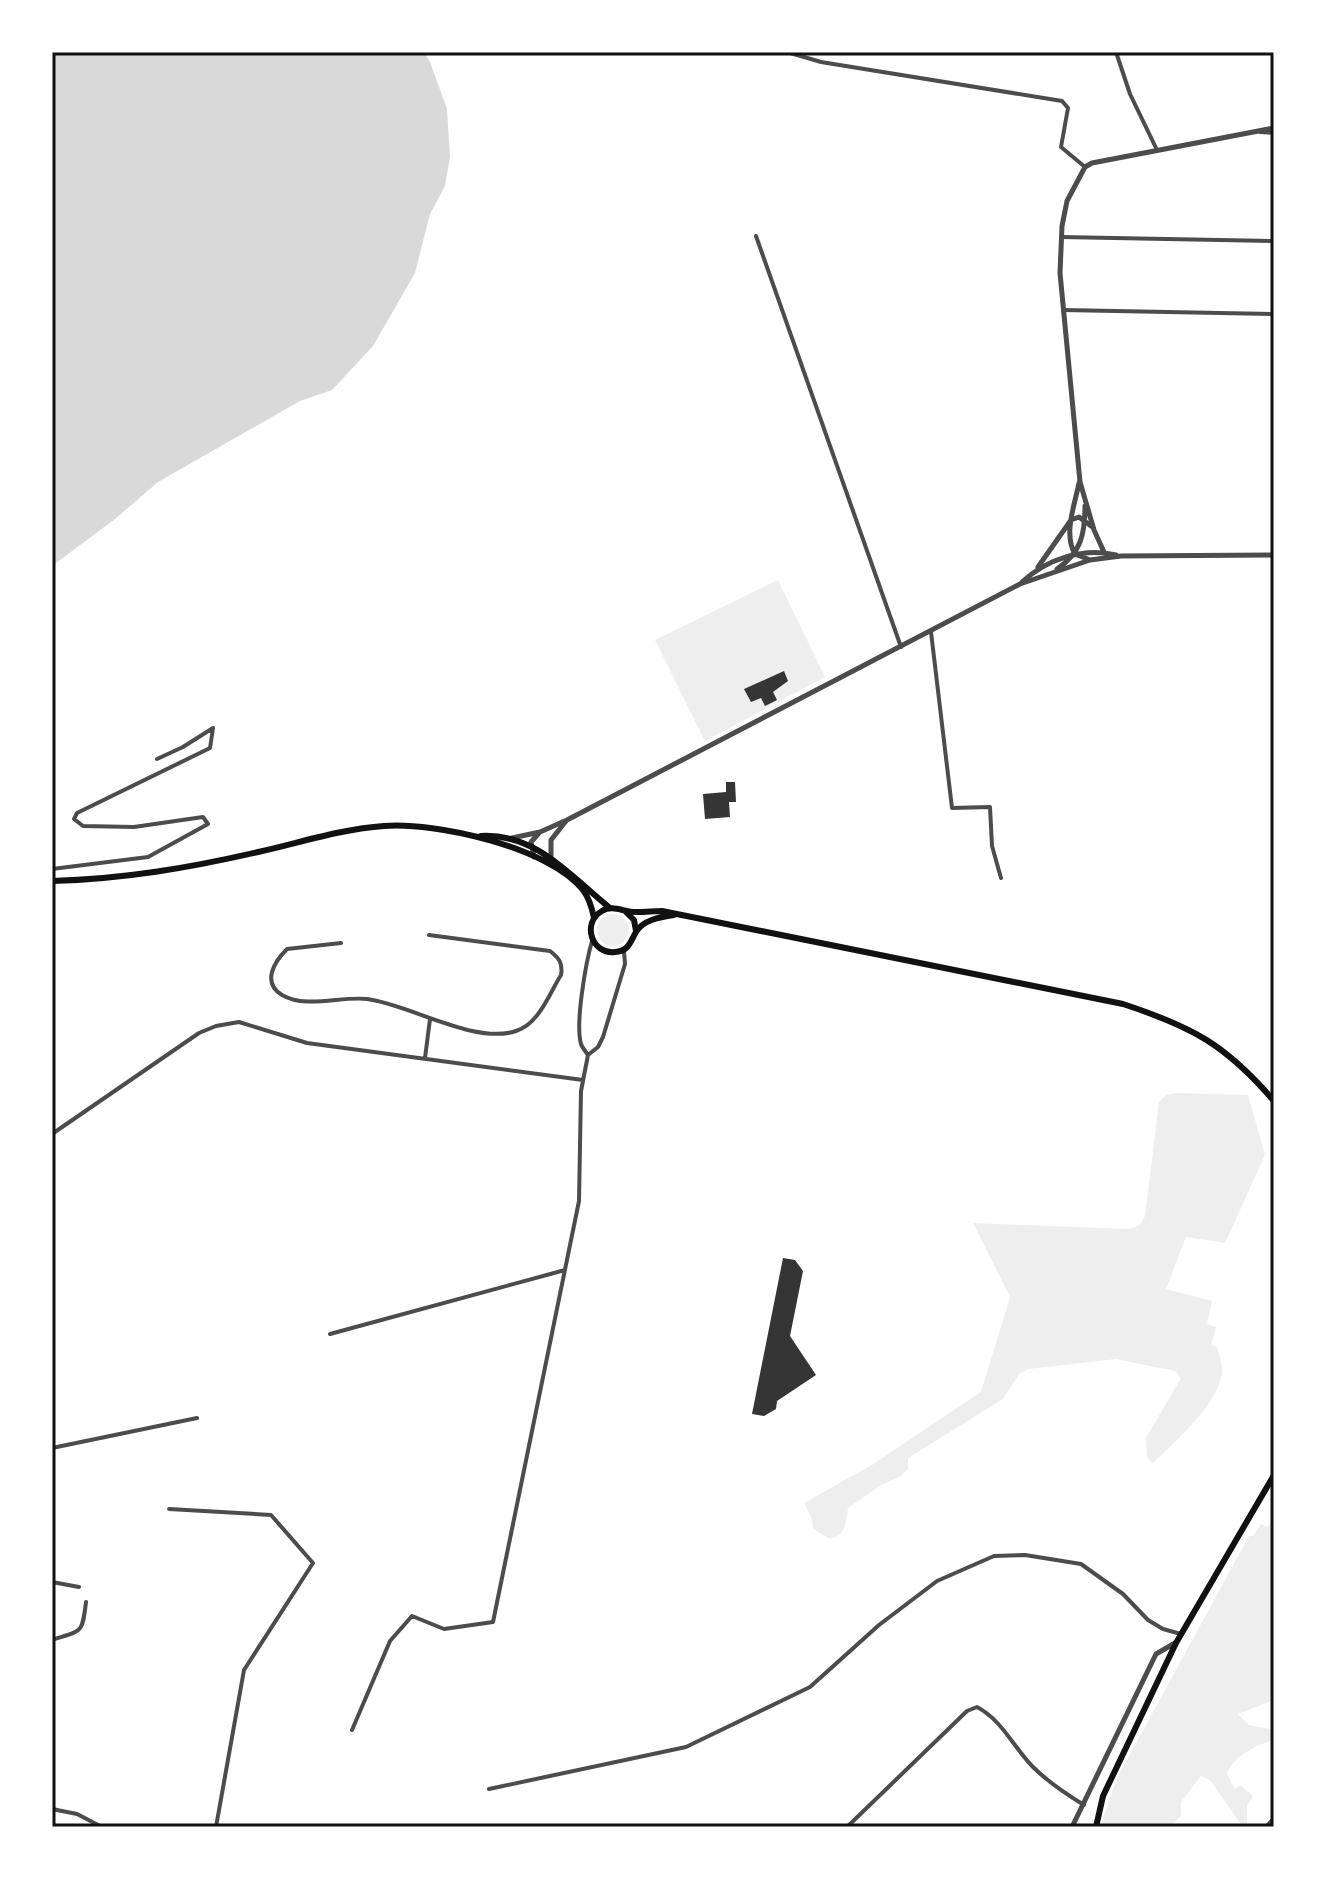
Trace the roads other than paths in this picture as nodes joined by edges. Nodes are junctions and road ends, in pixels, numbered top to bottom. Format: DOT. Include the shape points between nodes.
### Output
graph roads {
  1 [pos="787,52"];
  2 [pos="1116,52"];
  3 [pos="1274,130"];
  4 [pos="1157,150"];
  5 [pos="1085,167"];
  6 [pos="756,236"];
  7 [pos="1061,237"];
  8 [pos="1274,241"];
  9 [pos="1063,310"];
  10 [pos="1274,314"];
  11 [pos="1080,482"];
  12 [pos="1085,500"];
  13 [pos="1071,520"];
  14 [pos="1085,520"];
  15 [pos="1094,530"];
  16 [pos="1104,552"];
  17 [pos="1075,554"];
  18 [pos="1274,555"];
  19 [pos="1121,556"];
  20 [pos="1090,560"];
  21 [pos="1053,572"];
  22 [pos="1032,573"];
  23 [pos="1020,584"];
  24 [pos="931,632"];
  25 [pos="901,647"];
  26 [pos="157,759"];
  27 [pos="567,820"];
  28 [pos="540,832"];
  29 [pos="477,837"];
  30 [pos="507,838"];
  31 [pos="532,846"];
  32 [pos="534,857"];
  33 [pos="551,857"];
  34 [pos="52,869"];
  35 [pos="1001,878"];
  36 [pos="52,881"];
  37 [pos="610,908"];
  38 [pos="626,912"];
  39 [pos="674,915"];
  40 [pos="594,918"];
  41 [pos="636,931"];
  42 [pos="429,935"];
  43 [pos="592,940"];
  44 [pos="341,943"];
  45 [pos="624,951"];
  46 [pos="430,1019"];
  47 [pos="588,1055"];
  48 [pos="425,1058"];
  49 [pos="583,1080"];
  50 [pos="1274,1101"];
  51 [pos="52,1134"];
  52 [pos="565,1270"];
  53 [pos="330,1334"];
  54 [pos="197,1418"];
  55 [pos="52,1448"];
  56 [pos="1274,1475"];
  57 [pos="169,1509"];
  58 [pos="52,1582"];
  59 [pos="79,1587"];
  60 [pos="86,1602"];
  61 [pos="1181,1634"];
  62 [pos="52,1640"];
  63 [pos="1176,1643"];
  64 [pos="1150,1665"];
  65 [pos="1165,1671"];
  66 [pos="352,1730"];
  67 [pos="489,1789"];
  68 [pos="1084,1805"];
  69 [pos="52,1809"];
  70 [pos="1274,1818"];
  71 [pos="102,1827"];
  72 [pos="216,1827"];
  73 [pos="847,1827"];
  74 [pos="1072,1827"];
  75 [pos="1096,1827"];
  76 [pos="1266,1827"];
  1 -- 5 [label="street" via="1062,101 1068,108 1061,147"];
  2 -- 4 [label="street"];
  3 -- 4 [label="street"];
  4 -- 5 [label="street"];
  5 -- 7 [label="street" via="1067,201"];
  6 -- 25 [label="street"];
  7 -- 8 [label="street"];
  7 -- 9 [label="street"];
  9 -- 10 [label="street"];
  9 -- 11 [label="street"];
  11 -- 12 [label="street"];
  11 -- 13 [label="street"];
  12 -- 14 [label="street"];
  12 -- 15 [label="street"];
  13 -- 14 [label="street"];
  13 -- 17 [label="street"];
  13 -- 22 [label="street"];
  14 -- 15 [label="street"];
  14 -- 17 [label="street"];
  15 -- 16 [label="street"];
  16 -- 17 [label="street"];
  16 -- 19 [label="street"];
  17 -- 20 [label="street"];
  17 -- 21 [label="street"];
  17 -- 22 [label="street"];
  18 -- 19 [label="street"];
  19 -- 20 [label="street"];
  20 -- 21 [label="street"];
  21 -- 23 [label="street"];
  22 -- 23 [label="street"];
  23 -- 24 [label="street"];
  24 -- 25 [label="street"];
  24 -- 35 [label="street" via="952,808 990,807"];
  25 -- 27 [label="street"];
  26 -- 34 [label="street" via="213,728 210,748 88,807 74,819 83,826 134,827 203,817 208,824 148,857"];
  27 -- 28 [label="street"];
  27 -- 33 [label="street" via="551,840"];
  28 -- 30 [label="street"];
  28 -- 31 [label="street"];
  29 -- 30 [label="main road"];
  29 -- 32 [label="main road"];
  29 -- 36 [label="main road" via="384,826 151,874"];
  30 -- 31 [label="main road"];
  31 -- 32 [label="street"];
  31 -- 33 [label="main road"];
  32 -- 40 [label="main road" via="575,881 588,897"];
  33 -- 37 [label="main road"];
  37 -- 38 [label="main road"];
  37 -- 40 [label="main road"];
  38 -- 39 [label="main road"];
  38 -- 41 [label="main road"];
  39 -- 41 [label="main road"];
  39 -- 50 [label="main road" via="1123,1004 1211,1041"];
  40 -- 43 [label="main road"];
  41 -- 45 [label="main road"];
  42 -- 46 [label="street" via="550,951 562,967 532,1023 516,1031 481,1032"];
  43 -- 45 [label="main road" via="600,949"];
  43 -- 47 [label="street" via="585,963 581,1028 581,1046"];
  44 -- 46 [label="street" via="287,949 273,963 271,977 281,995 309,1001 369,999"];
  45 -- 47 [label="street" via="625,964 603,1037"];
  46 -- 48 [label="street"];
  47 -- 49 [label="street"];
  48 -- 49 [label="street"];
  48 -- 51 [label="street" via="307,1043 239,1022 216,1026"];
  49 -- 52 [label="street" via="581,1177"];
  52 -- 53 [label="street"];
  52 -- 66 [label="street" via="493,1622 444,1629 412,1616 390,1641"];
  54 -- 55 [label="street"];
  56 -- 61 [label="main road"];
  57 -- 72 [label="street" via="271,1515 313,1563 244,1670"];
  58 -- 59 [label="street"];
  60 -- 62 [label="street" via="80,1631"];
  61 -- 63 [label="main road"];
  61 -- 67 [label="street" via="1148,1620 1081,1564 994,1556 937,1581 810,1687 686,1747"];
  63 -- 64 [label="street" via="1156,1654"];
  63 -- 65 [label="main road"];
  64 -- 65 [label="street" via="1161,1659"];
  64 -- 68 [label="street"];
  65 -- 75 [label="main road" via="1103,1796"];
  68 -- 73 [label="street" via="1032,1767 988,1713 977,1707"];
  68 -- 74 [label="street"];
  69 -- 71 [label="street"];
  70 -- 76 [label="street"];
}
